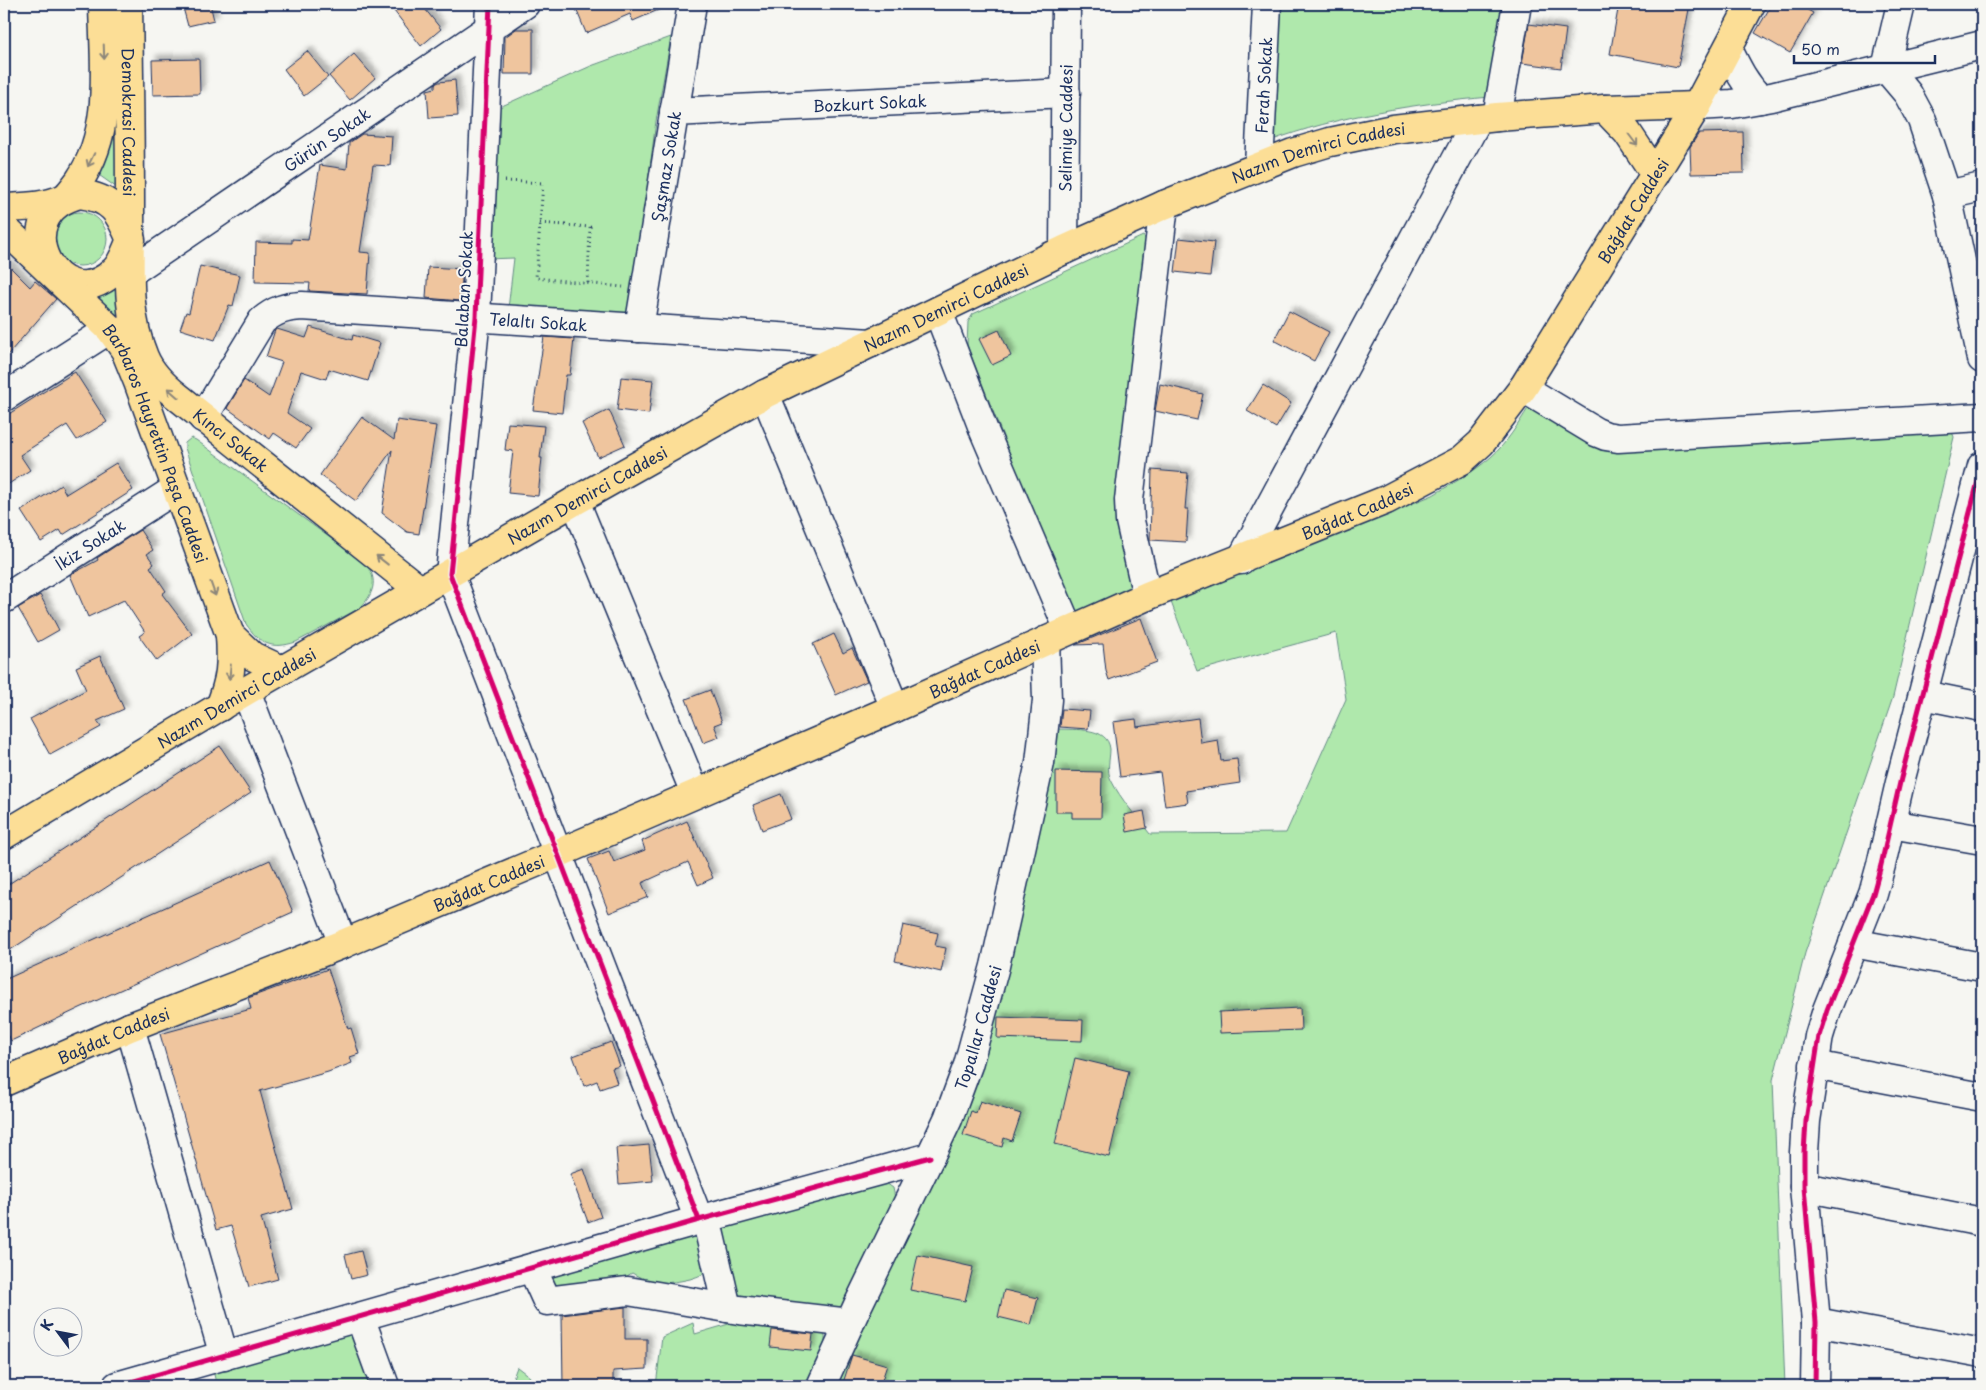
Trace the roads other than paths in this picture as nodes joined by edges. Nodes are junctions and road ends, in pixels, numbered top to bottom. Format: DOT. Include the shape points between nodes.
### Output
graph roads {
  1 [pos="102,4"];
  2 [pos="128,4"];
  3 [pos="525,4"];
  4 [pos="692,4"];
  5 [pos="1066,4"];
  6 [pos="1267,4"];
  7 [pos="1517,4"];
  8 [pos="1751,4"];
  9 [pos="1902,4"];
  10 [pos="489,16"];
  11 [pos="1982,45"];
  12 [pos="1728,49"];
  13 [pos="1886,68"];
  14 [pos="1066,93"];
  15 [pos="1760,99"];
  16 [pos="1697,106"];
  17 [pos="1606,109"];
  18 [pos="674,112"];
  19 [pos="1487,118"];
  20 [pos="1259,166"];
  21 [pos="1655,174"];
  22 [pos="1982,187"];
  23 [pos="1947,195"];
  24 [pos="65,198"];
  25 [pos="1164,205"];
  26 [pos="4,208"];
  27 [pos="4,228"];
  28 [pos="131,240"];
  29 [pos="1064,250"];
  30 [pos="1973,268"];
  31 [pos="50,271"];
  32 [pos="128,274"];
  33 [pos="938,311"];
  34 [pos="476,317"];
  35 [pos="639,328"];
  36 [pos="110,329"];
  37 [pos="872,343"];
  38 [pos="1982,359"];
  39 [pos="1523,388"];
  40 [pos="764,394"];
  41 [pos="4,396"];
  42 [pos="1982,417"];
  43 [pos="203,418"];
  44 [pos="1982,466"];
  45 [pos="177,488"];
  46 [pos="575,501"];
  47 [pos="1240,560"];
  48 [pos="450,574"];
  49 [pos="420,590"];
  50 [pos="1147,596"];
  51 [pos="4,599"];
  52 [pos="1069,630"];
  53 [pos="230,635"];
  54 [pos="1045,641"];
  55 [pos="282,670"];
  56 [pos="246,691"];
  57 [pos="1923,695"];
  58 [pos="1982,706"];
  59 [pos="220,707"];
  60 [pos="895,708"];
  61 [pos="695,793"];
  62 [pos="1891,824"];
  63 [pos="4,835"];
  64 [pos="1982,840"];
  65 [pos="559,853"];
  66 [pos="1853,943"];
  67 [pos="343,944"];
  68 [pos="1982,967"];
  69 [pos="130,1027"];
  70 [pos="1814,1065"];
  71 [pos="4,1082"];
  72 [pos="1982,1097"];
  73 [pos="930,1157"];
  74 [pos="1804,1187"];
  75 [pos="702,1219"];
  76 [pos="1982,1222"];
  77 [pos="532,1268"];
  78 [pos="727,1308"];
  79 [pos="360,1317"];
  80 [pos="1816,1322"];
  81 [pos="850,1323"];
  82 [pos="1982,1353"];
  83 [pos="224,1356"];
  84 [pos="117,1386"];
  85 [pos="385,1386"];
  86 [pos="821,1386"];
  87 [pos="1815,1386"];
  1 -- 24 [label="main road, Demokrasi Caddesi, one-way" via="104,117 85,172"];
  2 -- 28 [label="main road, Demokrasi Caddesi"];
  3 -- 10 [label="street, Gürün Sokak"];
  4 -- 18 [label="street, Şaşmaz Sokak"];
  5 -- 14 [label="street, Selimiye Caddesi"];
  6 -- 20 [label="street, Ferah Sokak"];
  7 -- 19 [label="street"];
  8 -- 12 [label="main road, Bağdat Caddesi"];
  9 -- 13 [label="street"];
  10 -- 32 [label="street, Gürün Sokak"];
  10 -- 34 [label="street, Balaban Sokak"];
  11 -- 13 [label="street, Nazım Demirci Caddesi"];
  12 -- 15 [label="street" via="1740,75"];
  12 -- 16 [label="main road, Bağdat Caddesi"];
  13 -- 15 [label="street, Nazım Demirci Caddesi"];
  13 -- 23 [label="street" via="1908,94 1922,120"];
  14 -- 18 [label="street, Bozkurt Sokak"];
  14 -- 29 [label="street, Selimiye Caddesi"];
  15 -- 16 [label="street, Nazım Demirci Caddesi"];
  16 -- 17 [label="main road, Nazım Demirci Caddesi"];
  16 -- 21 [label="main road, Bağdat Caddesi"];
  17 -- 19 [label="main road, Nazım Demirci Caddesi"];
  17 -- 21 [label="main road, one-way" via="1627,132"];
  18 -- 35 [label="street, Şaşmaz Sokak"];
  19 -- 20 [label="main road, Nazım Demirci Caddesi" via="1330,142"];
  19 -- 47 [label="street"];
  20 -- 25 [label="main road, Nazım Demirci Caddesi"];
  21 -- 39 [label="main road, Bağdat Caddesi"];
  22 -- 23 [label="street"];
  23 -- 30 [label="street"];
  24 -- 26 [label="main road" via="37,206"];
  24 -- 28 [label="main road" via="80,194 95,196 108,203 119,214"];
  24 -- 31 [label="main road" via="52,206 38,231 42,259"];
  25 -- 29 [label="main road, Nazım Demirci Caddesi"];
  25 -- 50 [label="street" via="1129,500 1130,521"];
  27 -- 31 [label="main road"];
  28 -- 31 [label="main road" via="116,270 91,284 62,280"];
  28 -- 32 [label="main road, Kıncı Sokak"];
  29 -- 33 [label="main road, Nazım Demirci Caddesi"];
  30 -- 38 [label="street"];
  31 -- 36 [label="main road, Barbaros Hayrettin Paşa Caddesi"];
  43 -- 32 [label="main road, Kıncı Sokak, one-way" via="161,383 144,359 133,319"];
  33 -- 37 [label="main road, Nazım Demirci Caddesi"];
  33 -- 52 [label="street" via="984,431"];
  34 -- 35 [label="street, Telaltı Sokak"];
  34 -- 43 [label="street, Telaltı Sokak" via="287,307 262,321"];
  34 -- 48 [label="street, Balaban Sokak"];
  35 -- 37 [label="street, Telaltı Sokak"];
  36 -- 41 [label="street"];
  36 -- 45 [label="main road, Barbaros Hayrettin Paşa Caddesi" via="124,350 138,382"];
  37 -- 40 [label="main road, Nazım Demirci Caddesi"];
  39 -- 42 [label="street" via="1596,432 1618,438"];
  39 -- 47 [label="main road, Bağdat Caddesi" via="1481,443 1462,460 1386,500"];
  40 -- 46 [label="main road, Nazım Demirci Caddesi"];
  40 -- 60 [label="street"];
  49 -- 43 [label="main road, Kıncı Sokak, one-way"];
  44 -- 57 [label="street"];
  45 -- 51 [label="street, İkiz Sokak"];
  45 -- 53 [label="main road, Barbaros Hayrettin Paşa Caddesi, one-way"];
  46 -- 48 [label="main road, Nazım Demirci Caddesi"];
  46 -- 61 [label="street"];
  47 -- 50 [label="main road, Bağdat Caddesi"];
  48 -- 49 [label="main road, Nazım Demirci Caddesi"];
  48 -- 65 [label="street"];
  49 -- 55 [label="main road, Nazım Demirci Caddesi"];
  50 -- 52 [label="main road, Bağdat Caddesi"];
  52 -- 54 [label="main road, Bağdat Caddesi"];
  53 -- 55 [label="main road" via="252,656"];
  53 -- 59 [label="main road, one-way" via="231,672"];
  54 -- 60 [label="main road, Bağdat Caddesi"];
  54 -- 73 [label="street, Topallar Caddesi" via="1047,700 1040,763 995,966 968,1065"];
  55 -- 56 [label="main road, Nazım Demirci Caddesi"];
  56 -- 59 [label="main road, Nazım Demirci Caddesi"];
  56 -- 67 [label="street"];
  57 -- 58 [label="street"];
  57 -- 62 [label="street"];
  59 -- 63 [label="main road, Nazım Demirci Caddesi"];
  60 -- 61 [label="main road, Bağdat Caddesi"];
  61 -- 65 [label="main road, Bağdat Caddesi"];
  62 -- 64 [label="street"];
  62 -- 66 [label="street" via="1873,894"];
  65 -- 67 [label="main road, Bağdat Caddesi"];
  65 -- 75 [label="street"];
  66 -- 68 [label="street"];
  66 -- 70 [label="street" via="1827,1010"];
  67 -- 69 [label="main road, Bağdat Caddesi"];
  69 -- 71 [label="main road, Bağdat Caddesi"];
  69 -- 83 [label="street"];
  70 -- 72 [label="street"];
  70 -- 74 [label="street" via="1806,1121"];
  73 -- 75 [label="street"];
  73 -- 81 [label="street, Topallar Caddesi"];
  74 -- 76 [label="street"];
  74 -- 80 [label="street"];
  75 -- 77 [label="street"];
  75 -- 78 [label="street"];
  77 -- 78 [label="street" via="547,1301 628,1292"];
  77 -- 79 [label="street"];
  78 -- 81 [label="street"];
  79 -- 83 [label="street"];
  79 -- 85 [label="street"];
  80 -- 82 [label="street"];
  80 -- 87 [label="street"];
  81 -- 86 [label="street, Topallar Caddesi"];
  83 -- 84 [label="street"];
}
